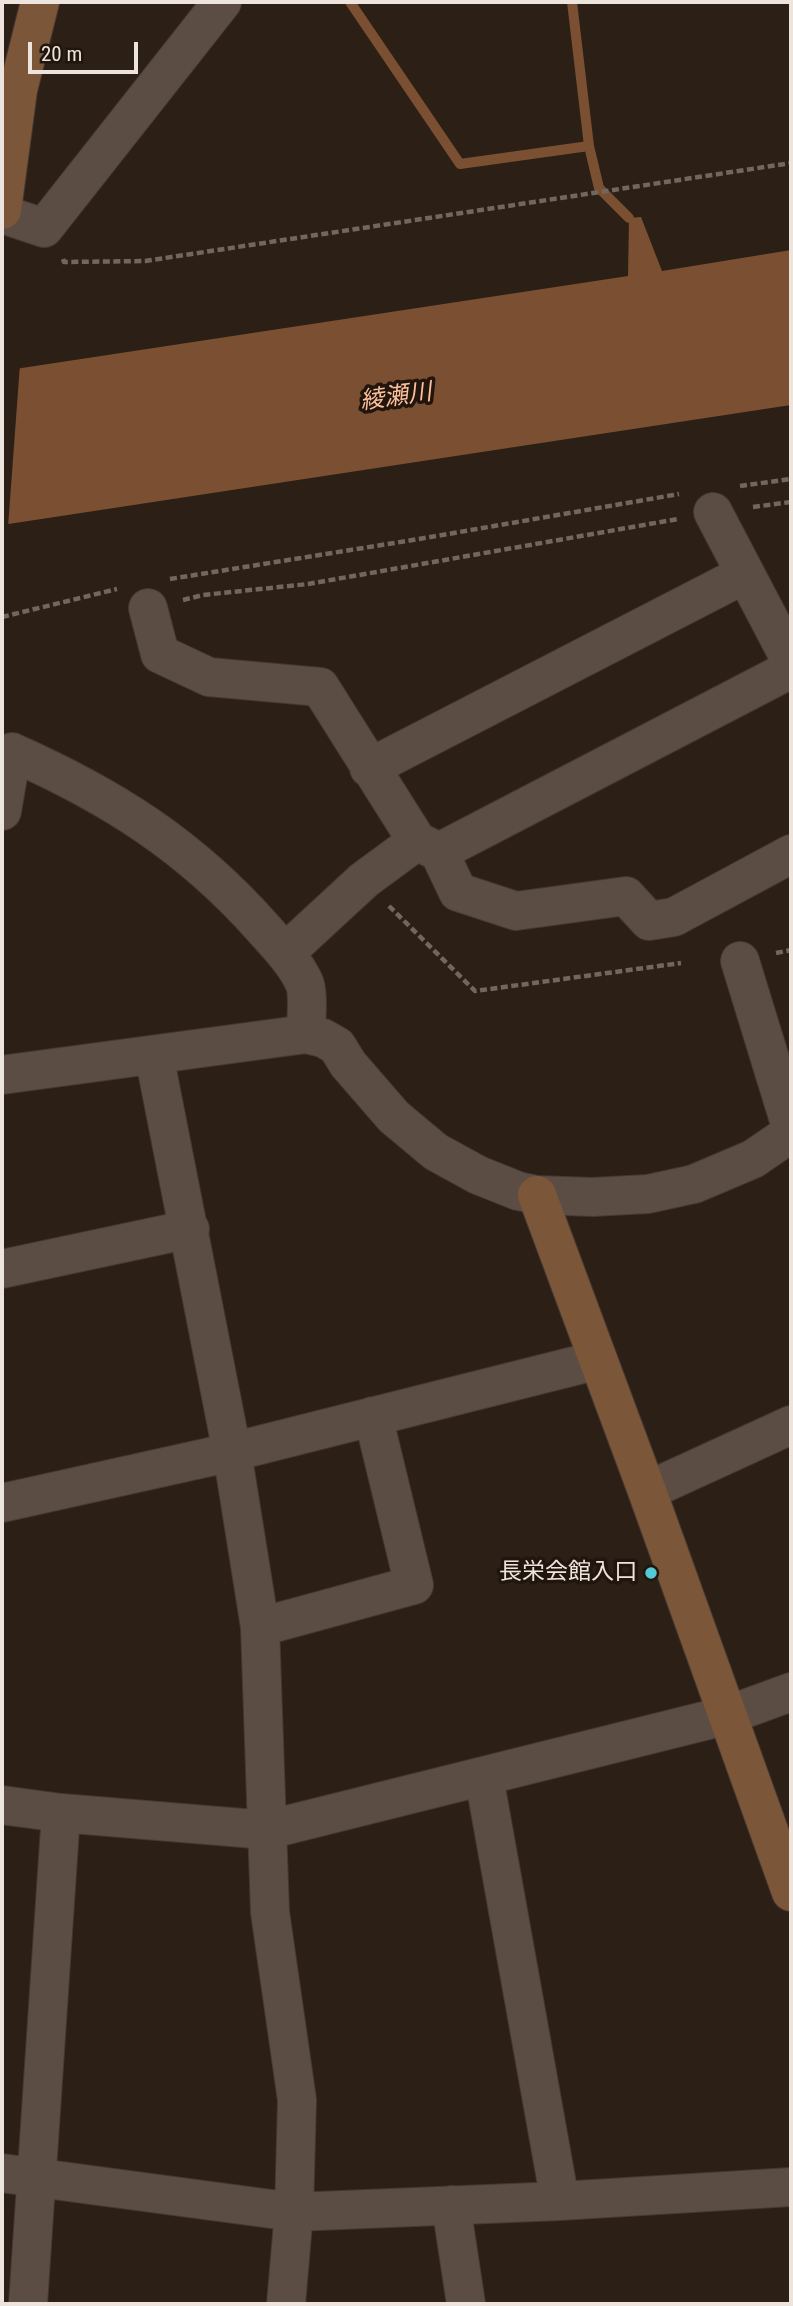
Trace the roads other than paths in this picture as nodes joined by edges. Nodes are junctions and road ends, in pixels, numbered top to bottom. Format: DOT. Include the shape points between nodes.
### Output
graph roads {
  1 [pos="40,2"];
  2 [pos="222,2"];
  3 [pos="2,212"];
  4 [pos="712,497"];
  5 [pos="744,574"];
  6 [pos="148,591"];
  7 [pos="791,661"];
  8 [pos="791,669"];
  9 [pos="369,768"];
  10 [pos="2,811"];
  11 [pos="428,847"];
  12 [pos="791,854"];
  13 [pos="285,953"];
  14 [pos="740,961"];
  15 [pos="306,1034"];
  16 [pos="154,1055"];
  17 [pos="2,1074"];
  18 [pos="791,1127"];
  19 [pos="791,1132"];
  20 [pos="537,1195"];
  21 [pos="190,1229"];
  22 [pos="2,1269"];
  23 [pos="598,1360"];
  24 [pos="373,1416"];
  25 [pos="791,1425"];
  26 [pos="232,1452"];
  27 [pos="647,1491"];
  28 [pos="2,1503"];
  29 [pos="260,1627"];
  30 [pos="791,1692"];
  31 [pos="728,1715"];
  32 [pos="484,1777"];
  33 [pos="2,1805"];
  34 [pos="61,1813"];
  35 [pos="267,1830"];
  36 [pos="788,1873"];
  37 [pos="19,2176"];
  38 [pos="791,2187"];
  39 [pos="560,2201"];
  40 [pos="451,2205"];
  41 [pos="294,2212"];
  42 [pos="28,2304"];
  43 [pos="286,2304"];
  44 [pos="466,2304"];
  1 -- 3 [label="street" via="18,90"];
  2 -- 3 [label="street" via="44,228"];
  4 -- 5 [label="street"];
  5 -- 7 [label="street"];
  5 -- 9 [label="street"];
  6 -- 9 [label="street" via="160,654 209,677 320,687"];
  8 -- 11 [label="street"];
  9 -- 11 [label="street"];
  10 -- 13 [label="street" via="12,752 68,777 127,810 198,862"];
  11 -- 12 [label="street" via="458,892 516,911 626,896 649,921 674,917"];
  11 -- 13 [label="street" via="363,880"];
  13 -- 15 [label="street" via="305,984"];
  14 -- 18 [label="street"];
  15 -- 16 [label="street"];
  15 -- 20 [label="street" via="337,1046 394,1116 436,1152 478,1175"];
  16 -- 17 [label="street"];
  16 -- 21 [label="street"];
  19 -- 20 [label="street" via="753,1159 694,1184 648,1194"];
  20 -- 23 [label="street"];
  21 -- 22 [label="street"];
  21 -- 26 [label="street"];
  23 -- 24 [label="street"];
  23 -- 27 [label="street"];
  24 -- 26 [label="street"];
  24 -- 29 [label="street" via="414,1585"];
  25 -- 27 [label="street"];
  26 -- 28 [label="street"];
  26 -- 29 [label="street"];
  27 -- 31 [label="street"];
  29 -- 35 [label="street"];
  30 -- 31 [label="street"];
  31 -- 32 [label="street"];
  31 -- 36 [label="street"];
  32 -- 35 [label="street"];
  32 -- 39 [label="street"];
  33 -- 34 [label="street"];
  34 -- 35 [label="street"];
  34 -- 37 [label="street"];
  35 -- 41 [label="street" via="270,1912 297,2100"];
  37 -- 41 [label="street"];
  37 -- 42 [label="street"];
  38 -- 39 [label="street"];
  39 -- 40 [label="street"];
  40 -- 41 [label="street"];
  40 -- 44 [label="street"];
  41 -- 43 [label="street"];
}
